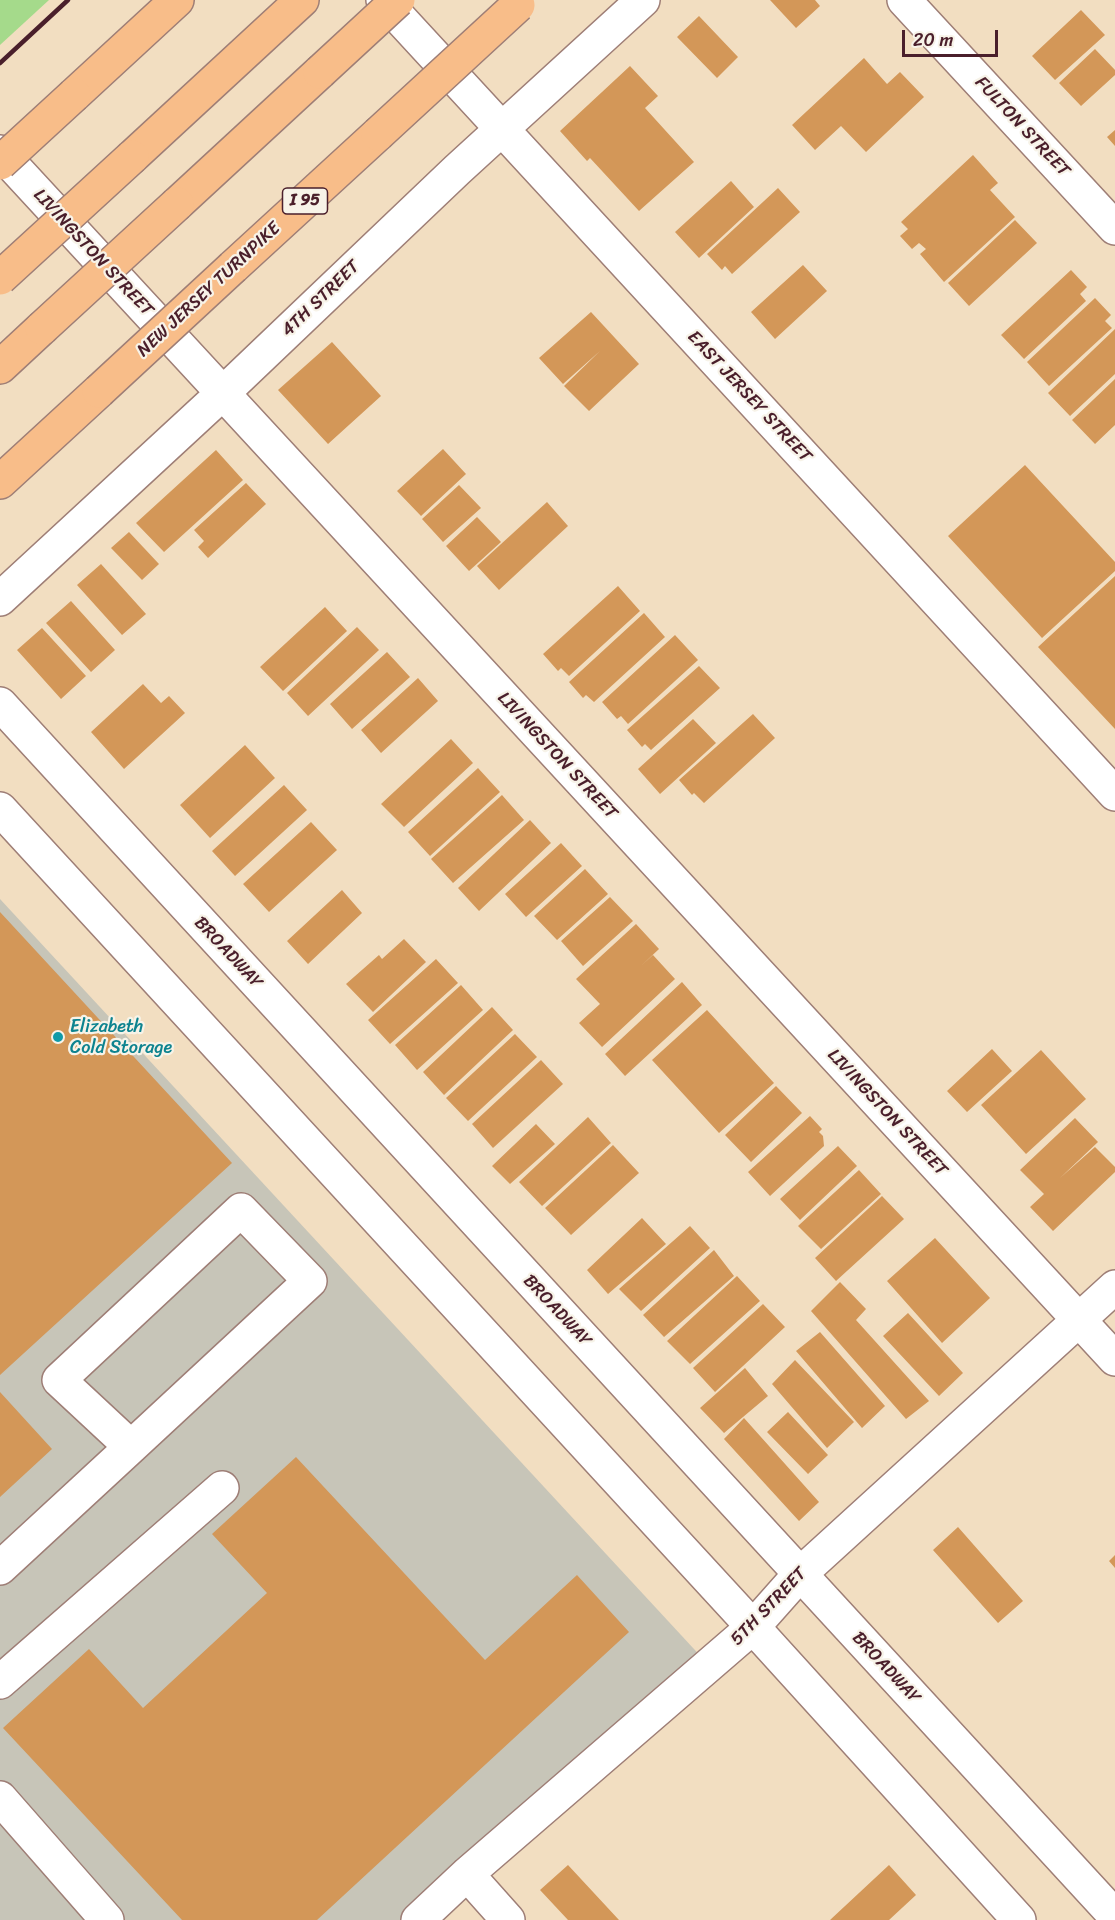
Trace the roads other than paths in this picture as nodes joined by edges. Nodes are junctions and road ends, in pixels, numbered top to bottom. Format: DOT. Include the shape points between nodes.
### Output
graph roads {
  1 [pos="177,0"];
  2 [pos="302,0"];
  3 [pos="383,0"];
  4 [pos="398,0"];
  5 [pos="643,0"];
  6 [pos="904,0"];
  7 [pos="521,2"];
  8 [pos="501,129"];
  9 [pos="0,152"];
  10 [pos="0,163"];
  11 [pos="1115,228"];
  12 [pos="0,278"];
  13 [pos="0,367"];
  14 [pos="223,393"];
  15 [pos="0,482"];
  16 [pos="0,599"];
  17 [pos="0,704"];
  18 [pos="1115,794"];
  19 [pos="0,809"];
  20 [pos="1115,1287"];
  21 [pos="1078,1320"];
  22 [pos="1115,1359"];
  23 [pos="130,1447"];
  24 [pos="222,1488"];
  25 [pos="0,1568"];
  26 [pos="800,1574"];
  27 [pos="753,1627"];
  28 [pos="0,1682"];
  29 [pos="0,1798"];
  30 [pos="467,1874"];
  31 [pos="1115,1916"];
  32 [pos="107,1920"];
  33 [pos="418,1920"];
  34 [pos="508,1920"];
  35 [pos="1019,1920"];
  1 -- 10 [label="highway, bridge"];
  2 -- 12 [label="highway, bridge"];
  3 -- 8 [label="street, EAST JERSEY STREET"];
  4 -- 13 [label="highway, bridge"];
  5 -- 8 [label="street, 4TH STREET"];
  6 -- 11 [label="street, FULTON STREET"];
  7 -- 15 [label="highway, NEW JERSEY TURNPIKE / I 95, bridge"];
  8 -- 14 [label="street, 4TH STREET"];
  8 -- 18 [label="street, EAST JERSEY STREET"];
  9 -- 14 [label="street, LIVINGSTON STREET"];
  14 -- 16 [label="street, 4TH STREET"];
  14 -- 21 [label="street, LIVINGSTON STREET"];
  17 -- 26 [label="street, BROADWAY"];
  19 -- 27 [label="street"];
  20 -- 21 [label="street, 5TH STREET"];
  21 -- 22 [label="street, LIVINGSTON STREET"];
  21 -- 26 [label="street, 5TH STREET"];
  23 -- 23 [label="street" via="310,1281 242,1210 59,1380"];
  23 -- 25 [label="street"];
  24 -- 28 [label="street"];
  26 -- 27 [label="street, 5TH STREET"];
  26 -- 31 [label="street, BROADWAY"];
  27 -- 30 [label="street, 5TH STREET"];
  27 -- 35 [label="street"];
  29 -- 32 [label="street"];
  30 -- 33 [label="street, 5TH STREET"];
  30 -- 34 [label="street"];
}
